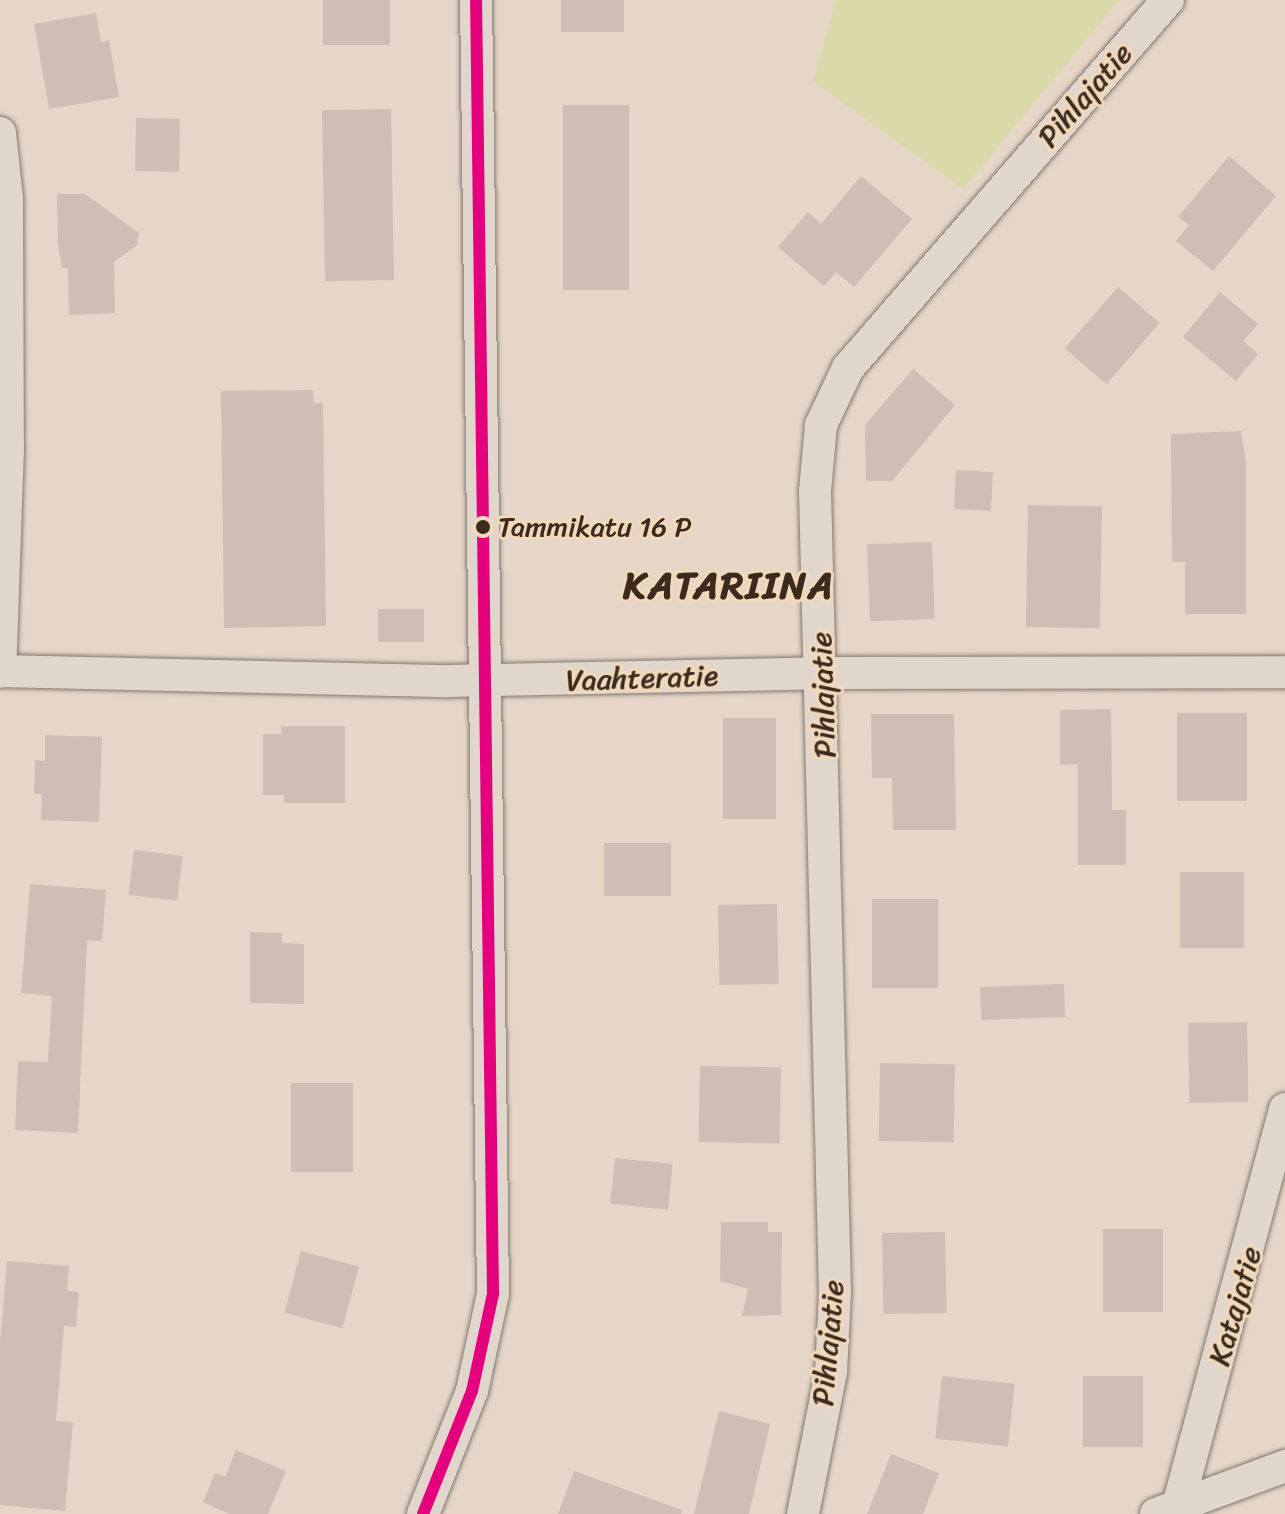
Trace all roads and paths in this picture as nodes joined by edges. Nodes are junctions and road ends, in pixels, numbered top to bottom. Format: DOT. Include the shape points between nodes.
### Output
graph roads {
  1 [pos="476,0"];
  2 [pos="1168,0"];
  3 [pos="0,133"];
  4 [pos="0,672"];
  5 [pos="1285,672"];
  6 [pos="823,673"];
  7 [pos="486,680"];
  8 [pos="1285,1109"];
  9 [pos="1285,1466"];
  10 [pos="1168,1508"];
  11 [pos="423,1514"];
  12 [pos="803,1514"];
  1 -- 7 [label="street"];
  2 -- 6 [label="street, Pihlajatie" via="832,392 821,425 815,491"];
  3 -- 4 [label="street" via="7,199 8,447"];
  4 -- 7 [label="street, Vaahteratie"];
  5 -- 6 [label="street, Vaahteratie"];
  6 -- 7 [label="street, Vaahteratie"];
  6 -- 12 [label="street, Pihlajatie" via="835,1292 831,1372"];
  7 -- 11 [label="street" via="493,1294 472,1391"];
  8 -- 10 [label="street, Katajatie"];
  9 -- 10 [label="street"];
}
